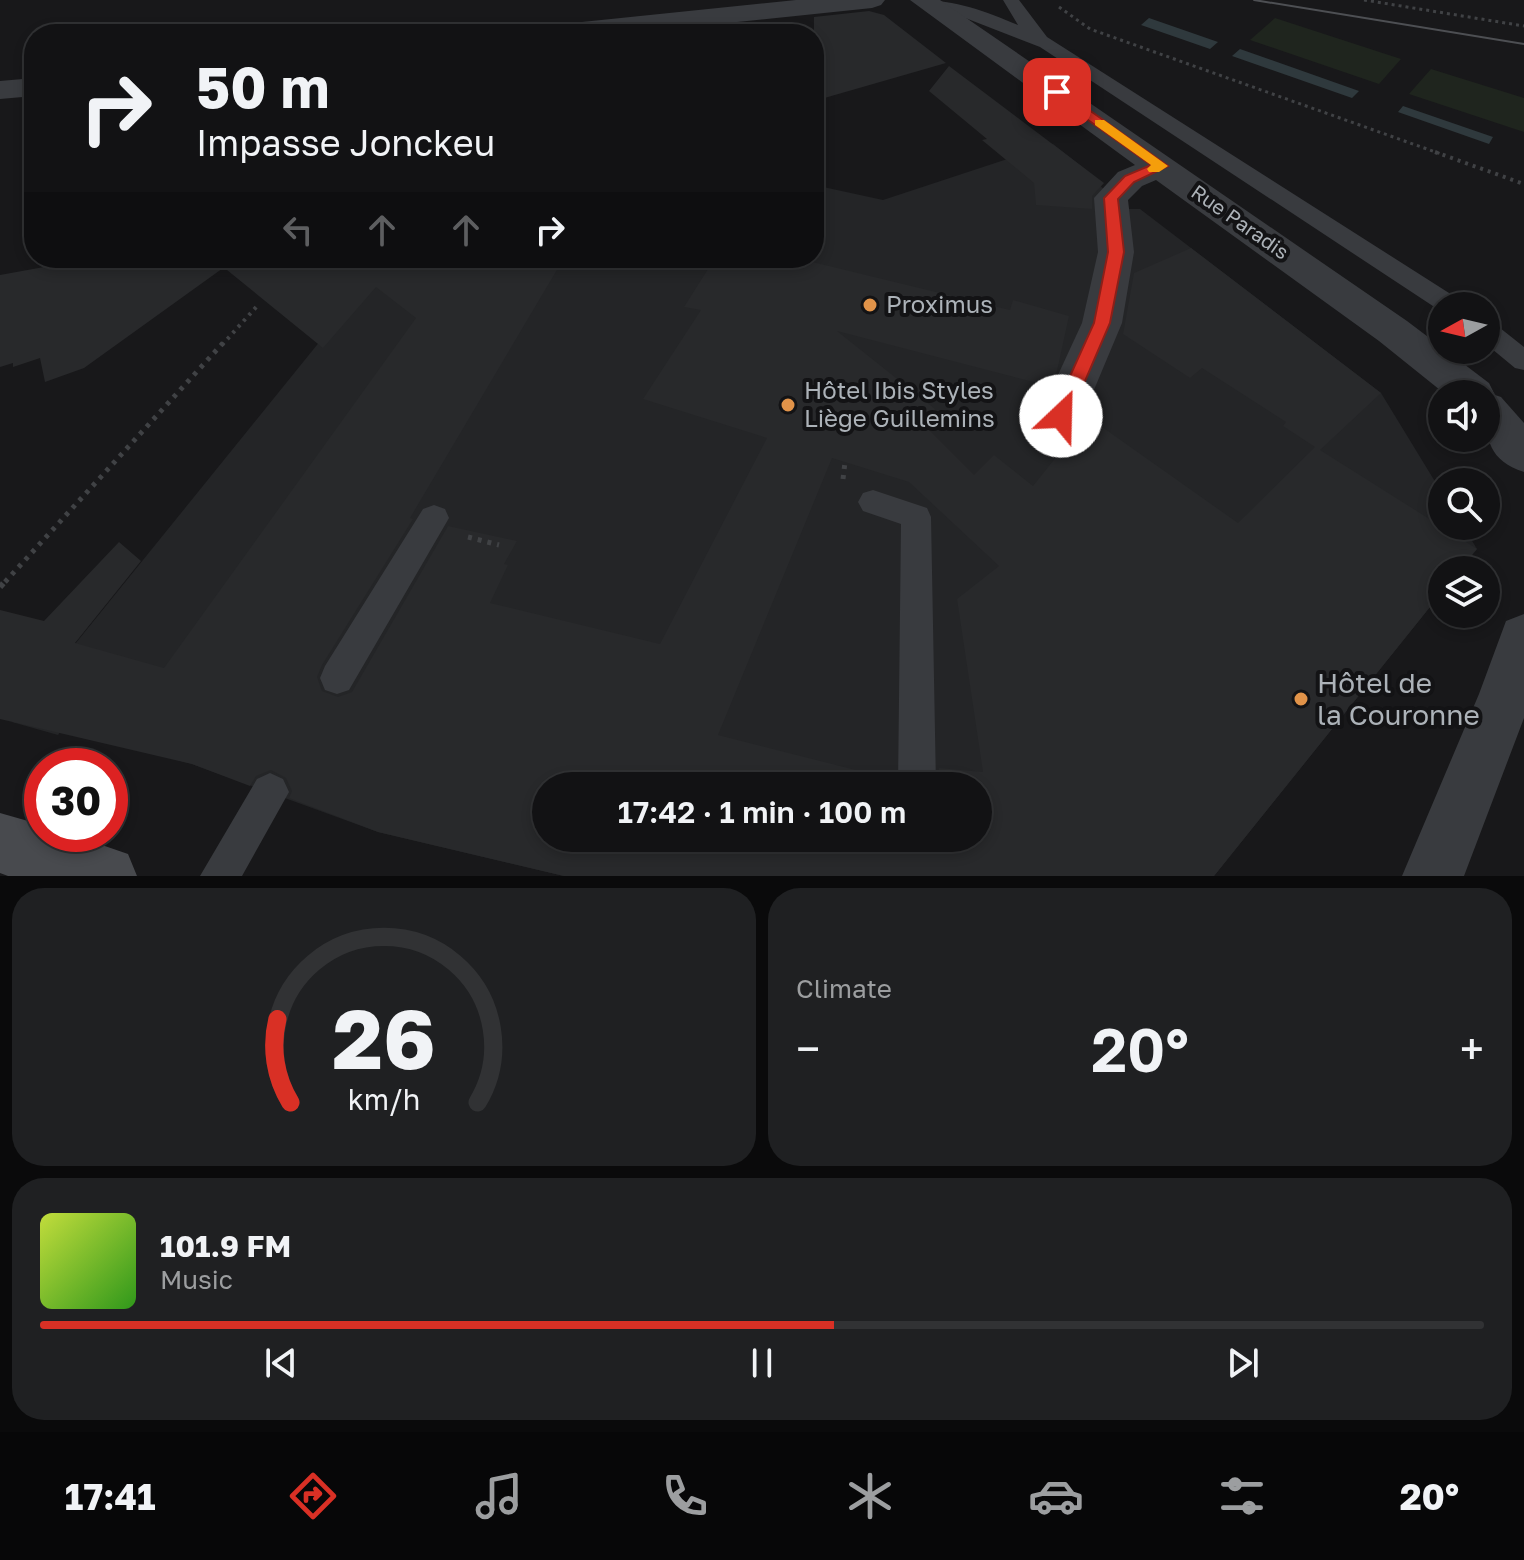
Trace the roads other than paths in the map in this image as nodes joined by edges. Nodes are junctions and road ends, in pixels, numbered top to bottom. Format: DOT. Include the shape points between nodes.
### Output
graph roads {
  1 [pos="872,0"];
  2 [pos="925,0"];
  3 [pos="1011,0"];
  4 [pos="640,24"];
  5 [pos="1046,43"];
  6 [pos="24,88"];
  7 [pos="0,90"];
  8 [pos="1161,166"];
  9 [pos="1429,292"];
  10 [pos="1500,341"];
  11 [pos="1524,361"];
  12 [pos="1456,380"];
  13 [pos="1061,416"];
  14 [pos="1500,424"];
  15 [pos="1521,449"];
  16 [pos="873,502"];
  17 [pos="448,526"];
  18 [pos="1524,638"];
  19 [pos="337,678"];
  20 [pos="917,772"];
  21 [pos="270,792"];
  22 [pos="0,843"];
  23 [pos="106,876"];
  24 [pos="220,876"];
  25 [pos="1433,876"];
  1 -- 4 [label="street"];
  2 -- 5 [label="lane" via="969,11"];
  2 -- 8 [label="street, Rue Paradis"];
  3 -- 5 [label="lane"];
  5 -- 9 [label="lane"];
  6 -- 7 [label="street"];
  8 -- 12 [label="street, Rue Paradis"];
  8 -- 13 [label="street" via="1130,179 1111,198 1116,252 1102,323"];
  10 -- 11 [label="lane"];
  14 -- 15 [label="street"];
  16 -- 20 [label="lane" via="916,517"];
  17 -- 19 [label="lane"];
  18 -- 25 [label="street"];
  21 -- 24 [label="lane"];
  22 -- 23 [label="street"];
}
